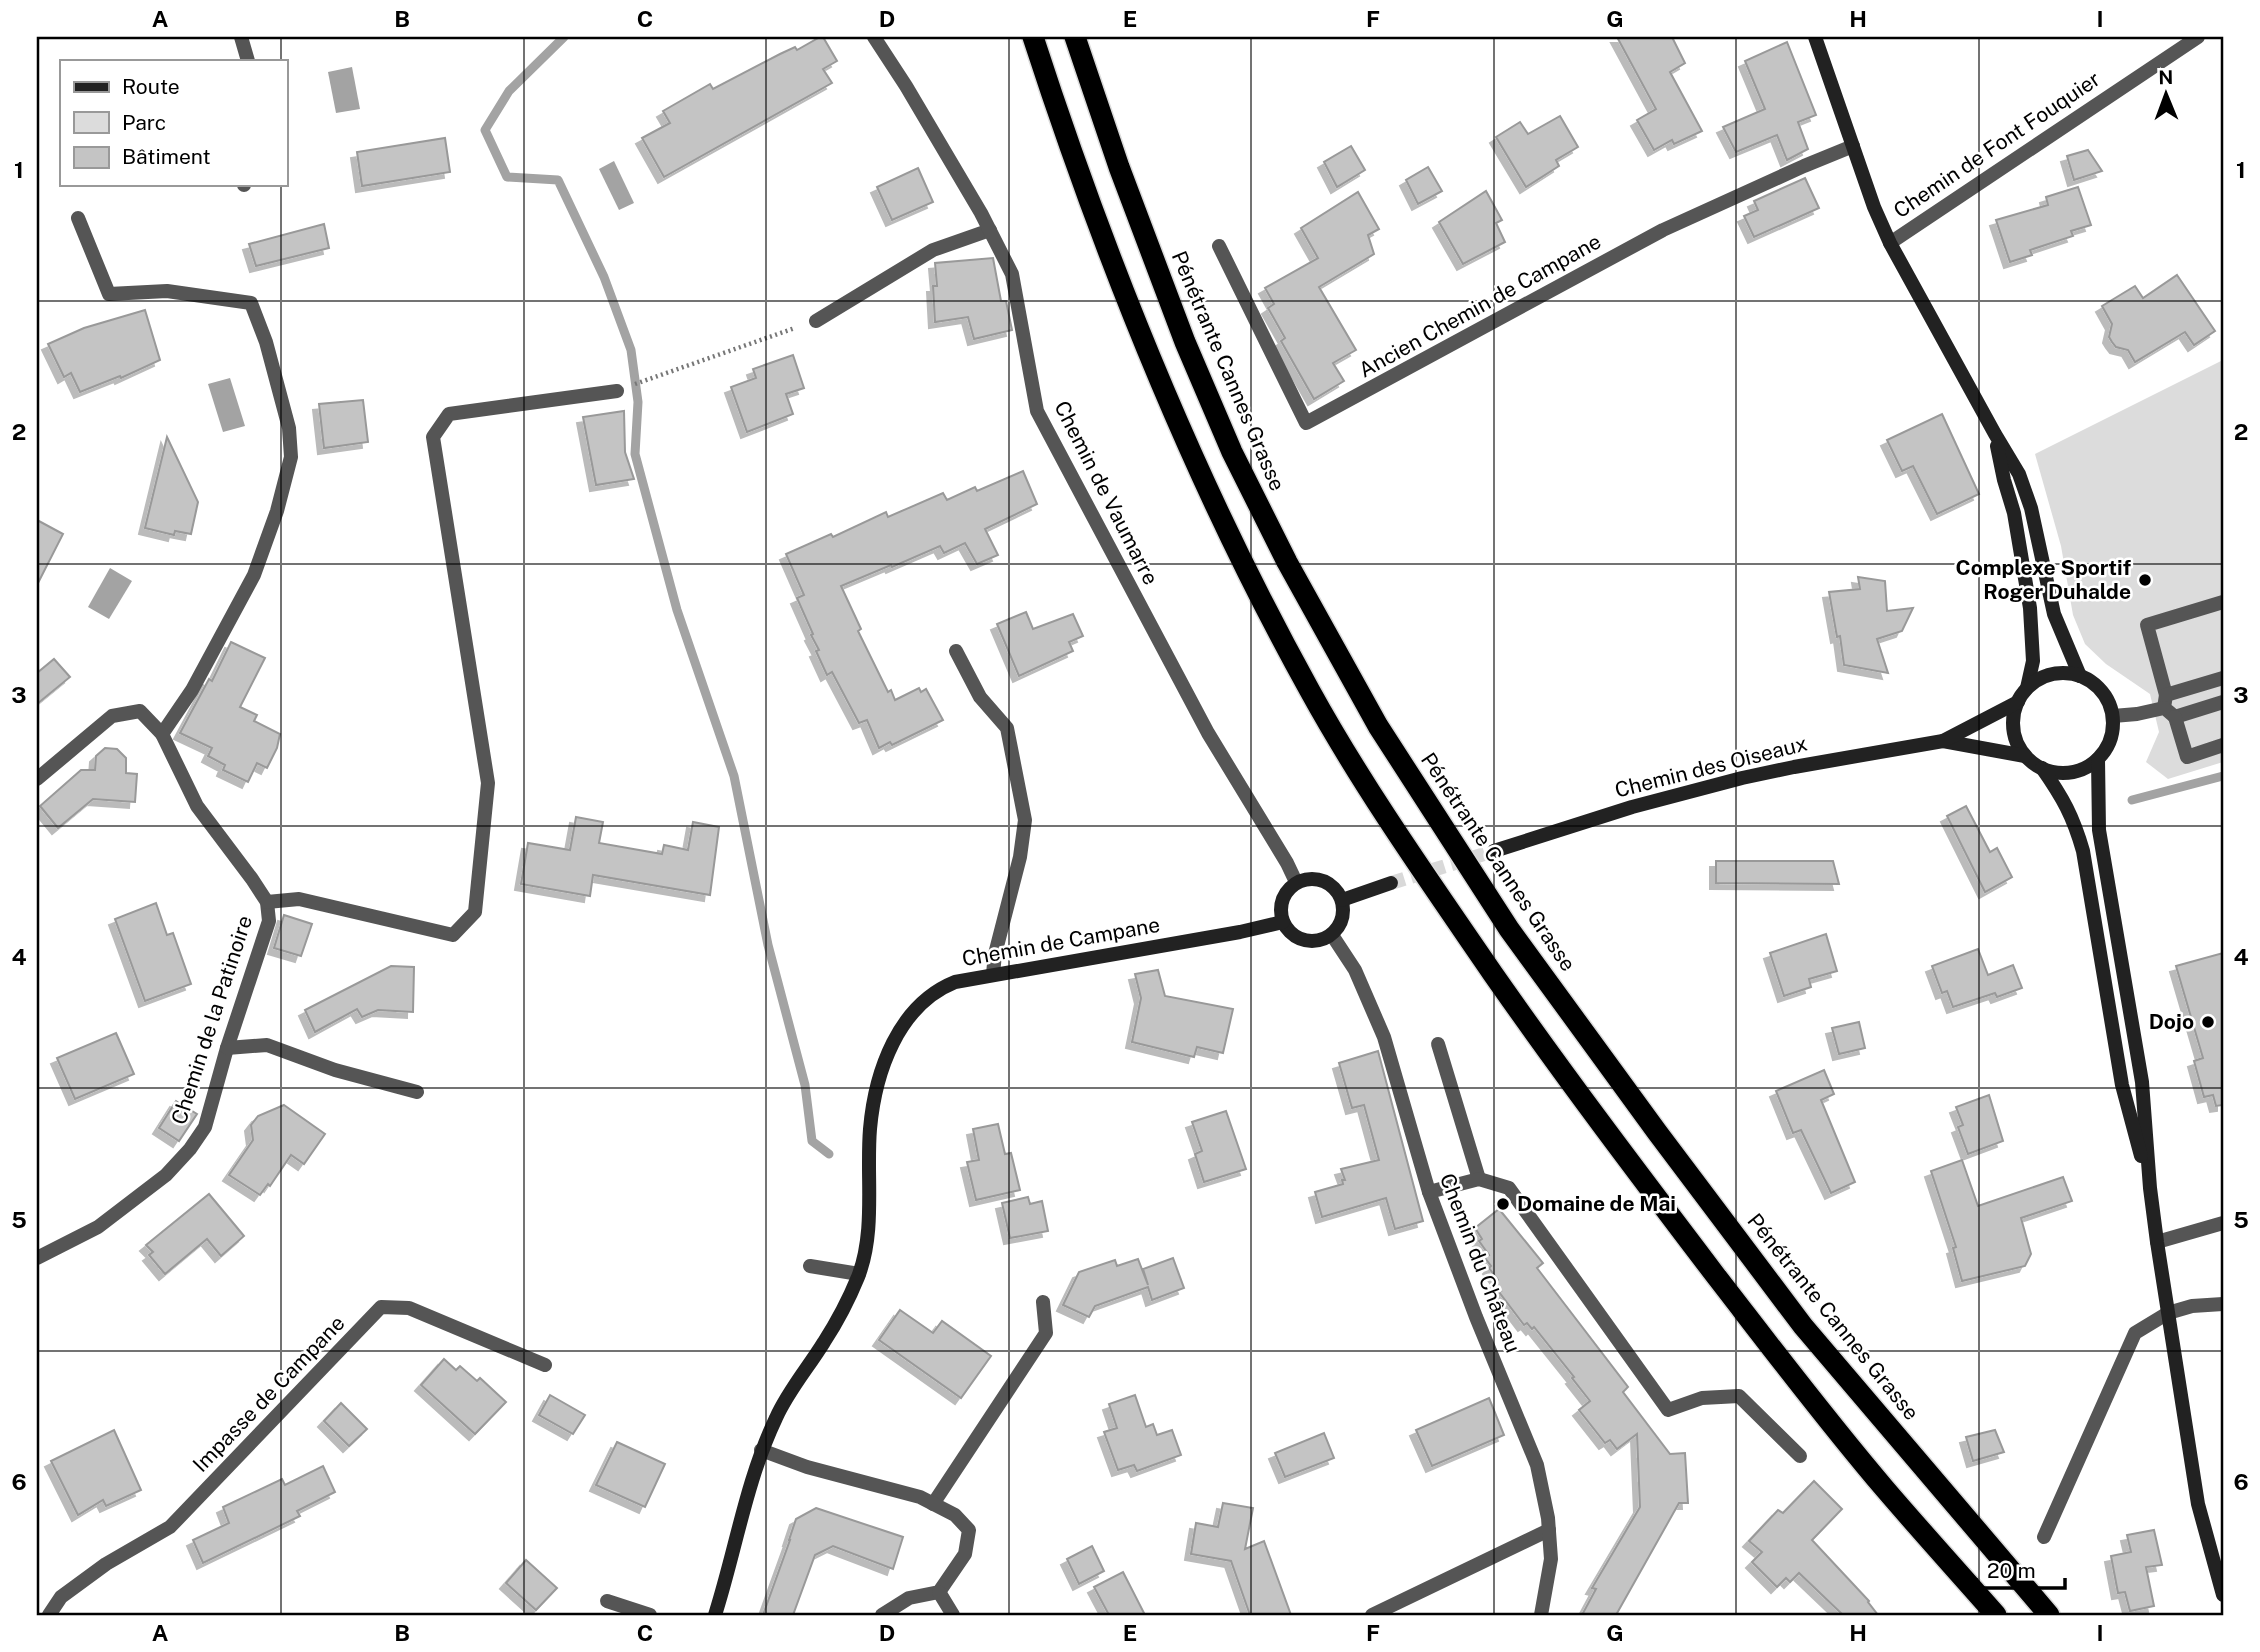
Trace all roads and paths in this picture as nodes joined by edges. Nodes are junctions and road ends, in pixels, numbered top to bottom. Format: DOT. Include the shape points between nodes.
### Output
graph roads {
  1 [pos="241,37"];
  2 [pos="874,37"];
  3 [pos="1033,37"];
  4 [pos="1075,37"];
  5 [pos="1815,37"];
  6 [pos="2198,37"];
  7 [pos="248,60"];
  8 [pos="1853,146"];
  9 [pos="78,219"];
  10 [pos="990,230"];
  11 [pos="1890,243"];
  12 [pos="1219,246"];
  13 [pos="816,321"];
  14 [pos="643,381"];
  15 [pos="617,391"];
  16 [pos="1995,434"];
  17 [pos="2223,602"];
  18 [pos="956,651"];
  19 [pos="2080,676"];
  20 [pos="2223,678"];
  21 [pos="2027,688"];
  22 [pos="2018,702"];
  23 [pos="2223,702"];
  24 [pos="2168,707"];
  25 [pos="2113,716"];
  26 [pos="162,734"];
  27 [pos="1943,741"];
  28 [pos="2223,746"];
  29 [pos="2025,756"];
  30 [pos="2098,759"];
  31 [pos="2042,768"];
  32 [pos="37,779"];
  33 [pos="1494,851"];
  34 [pos="1296,882"];
  35 [pos="1391,883"];
  36 [pos="1342,900"];
  37 [pos="267,902"];
  38 [pos="1283,922"];
  39 [pos="1332,935"];
  40 [pos="993,974"];
  41 [pos="1438,1044"];
  42 [pos="227,1048"];
  43 [pos="417,1092"];
  44 [pos="1479,1179"];
  45 [pos="2150,1188"];
  46 [pos="1429,1192"];
  47 [pos="2223,1223"];
  48 [pos="2157,1242"];
  49 [pos="37,1258"];
  50 [pos="810,1266"];
  51 [pos="859,1274"];
  52 [pos="1043,1301"];
  53 [pos="2223,1304"];
  54 [pos="2168,1313"];
  55 [pos="545,1365"];
  56 [pos="761,1450"];
  57 [pos="1800,1457"];
  58 [pos="933,1504"];
  59 [pos="1549,1530"];
  60 [pos="2044,1537"];
  61 [pos="939,1592"];
  62 [pos="2223,1595"];
  63 [pos="607,1601"];
  64 [pos="49,1615"];
  65 [pos="650,1615"];
  66 [pos="715,1615"];
  67 [pos="882,1615"];
  68 [pos="953,1615"];
  69 [pos="1372,1615"];
  70 [pos="1541,1615"];
  71 [pos="1996,1615"];
  72 [pos="2049,1615"];
  1 -- 7 [label="street"];
  2 -- 10 [label="street, Chemin de Vaumarre"];
  3 -- 71 [label="highway" via="1114,267 1166,396 1257,589 1353,763 1477,951 1623,1154 1883,1487"];
  4 -- 72 [label="highway, Pénétrante Cannes Grasse" via="1185,342 1232,452 1378,726 1509,929 1803,1326"];
  5 -- 8 [label="main road"];
  6 -- 11 [label="street, Chemin de Font Fouquier"];
  8 -- 11 [label="main road"];
  8 -- 12 [label="street, Ancien Chemin de Campane" via="1663,230 1306,423"];
  9 -- 26 [label="street" via="109,294 167,291 251,303 289,428 291,457 254,575 192,690"];
  10 -- 13 [label="street" via="933,250"];
  10 -- 34 [label="street, Chemin de Vaumarre" via="1012,274 1037,411 1208,733"];
  11 -- 16 [label="main road"];
  13 -- 14 [label="path"];
  15 -- 37 [label="street" via="449,414 433,437 488,783 475,912 453,935 299,899"];
  16 -- 19 [label="main road" via="2031,508 2054,614"];
  16 -- 21 [label="main road" via="2030,608 2033,662"];
  17 -- 24 [label="street" via="2147,625"];
  18 -- 40 [label="street" via="980,697 1007,728 1025,820"];
  19 -- 21 [label="main road" via="2052,674"];
  19 -- 25 [label="main road" via="2102,691"];
  20 -- 24 [label="street"];
  21 -- 22 [label="main road"];
  22 -- 27 [label="main road, Chemin des Oiseaux"];
  22 -- 29 [label="main road" via="2014,730"];
  23 -- 24 [label="street"];
  24 -- 25 [label="street"];
  24 -- 28 [label="street" via="2187,757"];
  25 -- 30 [label="main road" via="2108,747"];
  26 -- 32 [label="street, Chemin de la Patinoire" via="140,711 112,716"];
  26 -- 37 [label="street, Chemin de la Patinoire" via="197,806"];
  27 -- 29 [label="main road, Chemin des Oiseaux"];
  27 -- 33 [label="main road, Chemin des Oiseaux" via="1742,778"];
  29 -- 31 [label="main road"];
  30 -- 31 [label="main road" via="2071,772"];
  30 -- 45 [label="main road" via="2099,830 2142,1082"];
  31 -- 45 [label="main road" via="2074,820 2083,851 2122,1085"];
  34 -- 36 [label="main road" via="1307,878 1329,883"];
  34 -- 38 [label="main road" via="1282,899"];
  35 -- 36 [label="main road"];
  36 -- 39 [label="main road" via="1343,919"];
  37 -- 42 [label="street, Chemin de la Patinoire" via="269,920"];
  38 -- 39 [label="main road" via="1289,932 1310,942"];
  38 -- 40 [label="main road, Chemin de Campane"];
  39 -- 46 [label="street, Chemin du Château" via="1355,970 1384,1037"];
  40 -- 51 [label="main road, Chemin de Campane" via="938,988 910,1014 893,1041 870,1129 868,1226"];
  41 -- 44 [label="street"];
  42 -- 43 [label="street" via="267,1045 335,1070"];
  42 -- 49 [label="street, Chemin de la Patinoire" via="205,1127 190,1149 166,1175 98,1227"];
  44 -- 46 [label="street"];
  44 -- 57 [label="street" via="1509,1188 1668,1410 1702,1398 1739,1396"];
  45 -- 48 [label="main road"];
  46 -- 59 [label="street, Chemin du Château" via="1537,1465"];
  47 -- 48 [label="street"];
  48 -- 54 [label="main road"];
  50 -- 51 [label="street"];
  51 -- 56 [label="main road, Chemin de Campane"];
  52 -- 58 [label="street" via="1046,1333"];
  53 -- 54 [label="street"];
  54 -- 60 [label="street" via="2136,1333"];
  54 -- 62 [label="main road" via="2198,1504"];
  55 -- 64 [label="street, Impasse de Campane" via="409,1308 381,1307 170,1527 106,1564 61,1597"];
  56 -- 58 [label="street"];
  56 -- 66 [label="main road, Chemin de Campane"];
  58 -- 61 [label="street" via="955,1515 969,1530 965,1554"];
  59 -- 69 [label="street"];
  59 -- 70 [label="street, Chemin du Château" via="1551,1559"];
  61 -- 67 [label="street" via="909,1598"];
  61 -- 68 [label="street"];
  63 -- 65 [label="street"];
}
